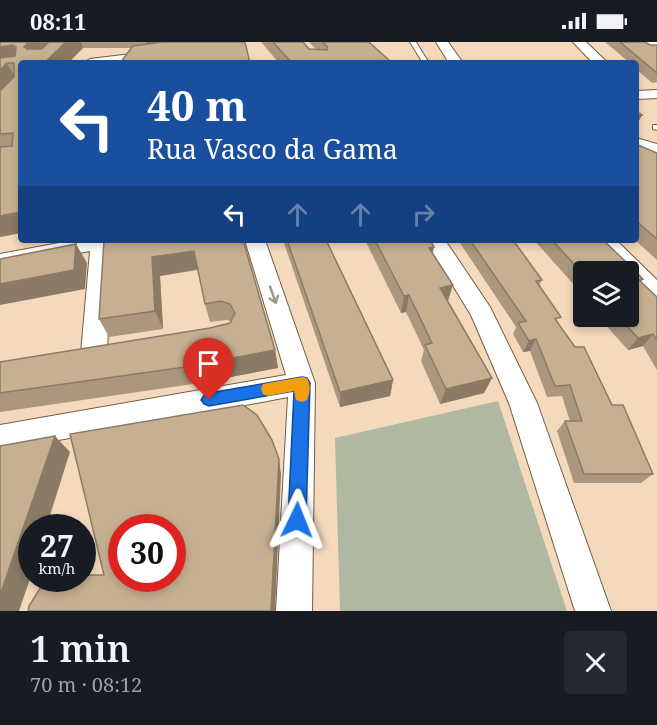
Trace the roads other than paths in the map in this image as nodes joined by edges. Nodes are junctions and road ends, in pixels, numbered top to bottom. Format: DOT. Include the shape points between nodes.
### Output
graph roads {
  1 [pos="413,42"];
  2 [pos="442,42"];
  3 [pos="579,42"];
  4 [pos="651,42"];
  5 [pos="657,46"];
  6 [pos="168,53"];
  7 [pos="132,60"];
  8 [pos="424,60"];
  9 [pos="454,60"];
  10 [pos="598,60"];
  11 [pos="639,94"];
  12 [pos="657,94"];
  13 [pos="639,144"];
  14 [pos="657,150"];
  15 [pos="96,243"];
  16 [pos="107,243"];
  17 [pos="256,243"];
  18 [pos="437,243"];
  19 [pos="607,243"];
  20 [pos="0,261"];
  21 [pos="657,294"];
  22 [pos="93,353"];
  23 [pos="302,383"];
  24 [pos="0,438"];
  25 [pos="294,611"];
  26 [pos="593,611"];
  1 -- 8 [label="lane"];
  2 -- 9 [label="street"];
  3 -- 10 [label="street"];
  4 -- 5 [label="street"];
  6 -- 7 [label="street"];
  11 -- 12 [label="street"];
  13 -- 14 [label="street"];
  15 -- 20 [label="street"];
  16 -- 22 [label="street"];
  17 -- 23 [label="street, one-way"];
  18 -- 26 [label="street" via="482,313 523,404"];
  19 -- 21 [label="street"];
  23 -- 24 [label="street"];
  23 -- 25 [label="street"];
}
